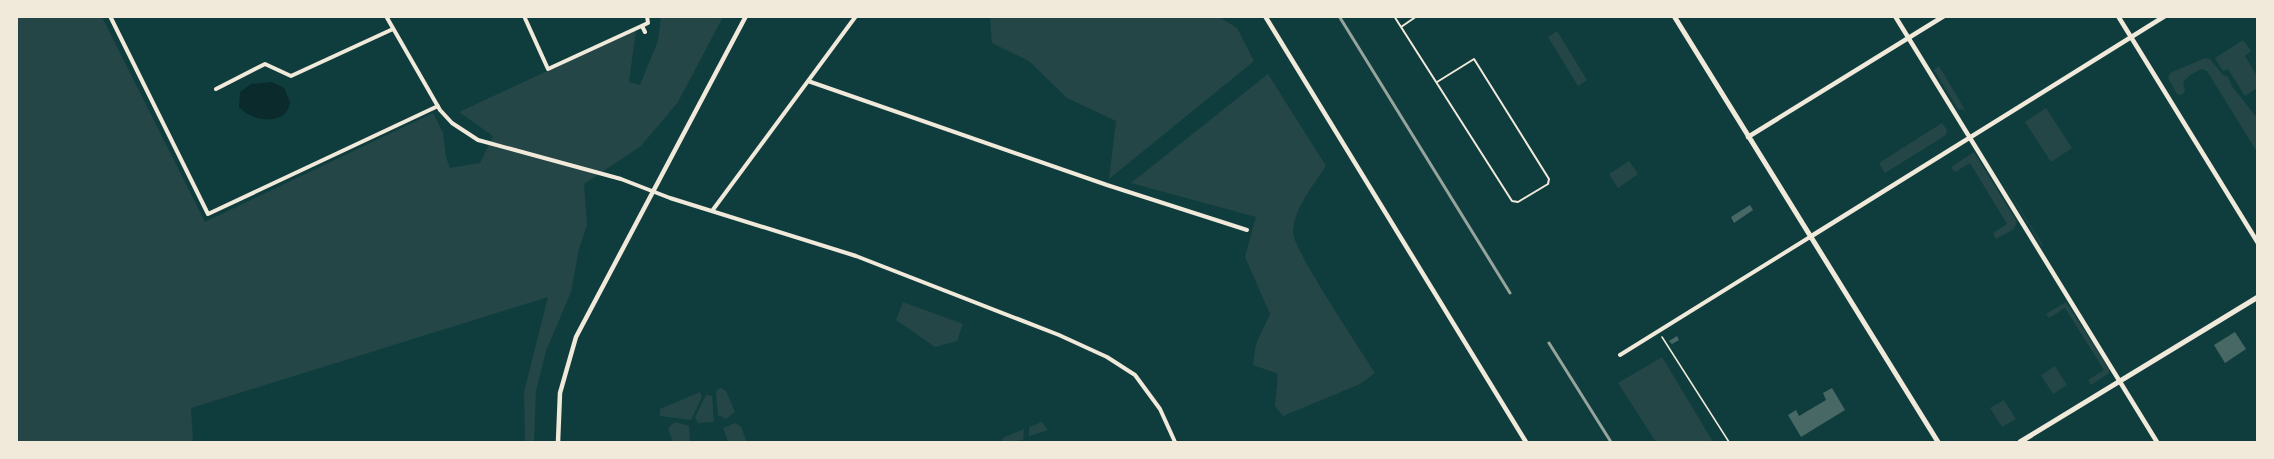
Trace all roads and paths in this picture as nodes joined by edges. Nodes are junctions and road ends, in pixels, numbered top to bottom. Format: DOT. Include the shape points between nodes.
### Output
graph roads {
  1 [pos="110,16"];
  2 [pos="386,16"];
  3 [pos="524,16"];
  4 [pos="647,16"];
  5 [pos="746,16"];
  6 [pos="856,16"];
  7 [pos="1265,16"];
  8 [pos="1394,16"];
  9 [pos="1417,16"];
  10 [pos="1674,16"];
  11 [pos="1895,16"];
  12 [pos="1944,16"];
  13 [pos="2118,16"];
  14 [pos="2165,16"];
  15 [pos="642,26"];
  16 [pos="1401,27"];
  17 [pos="393,29"];
  18 [pos="645,32"];
  19 [pos="2132,37"];
  20 [pos="1909,38"];
  21 [pos="808,81"];
  22 [pos="1437,82"];
  23 [pos="216,89"];
  24 [pos="439,108"];
  25 [pos="1748,136"];
  26 [pos="1970,138"];
  27 [pos="652,191"];
  28 [pos="712,211"];
  29 [pos="1247,230"];
  30 [pos="1810,237"];
  31 [pos="2258,243"];
  32 [pos="2258,297"];
  33 [pos="1658,331"];
  34 [pos="1620,355"];
  35 [pos="2120,381"];
  36 [pos="558,442"];
  37 [pos="1175,442"];
  38 [pos="1526,442"];
  39 [pos="1729,442"];
  40 [pos="1938,442"];
  41 [pos="2020,442"];
  42 [pos="2157,442"];
  1 -- 24 [label="street" via="208,214"];
  2 -- 17 [label="street"];
  3 -- 15 [label="street" via="548,69"];
  4 -- 15 [label="street" via="648,23"];
  5 -- 27 [label="street"];
  6 -- 21 [label="street"];
  7 -- 38 [label="street"];
  8 -- 16 [label="lane"];
  9 -- 16 [label="lane"];
  10 -- 25 [label="main road"];
  11 -- 20 [label="street"];
  12 -- 20 [label="street"];
  13 -- 19 [label="street"];
  14 -- 19 [label="street"];
  15 -- 18 [label="street"];
  16 -- 22 [label="lane"];
  17 -- 23 [label="street" via="291,76 265,64"];
  17 -- 24 [label="street"];
  19 -- 26 [label="street"];
  19 -- 31 [label="street"];
  20 -- 25 [label="street"];
  20 -- 26 [label="street"];
  21 -- 28 [label="street"];
  21 -- 29 [label="street"];
  22 -- 22 [label="lane" via="1512,201 1518,202 1548,184 1549,178 1474,59"];
  24 -- 27 [label="street" via="452,123 478,140"];
  25 -- 30 [label="main road"];
  26 -- 30 [label="street"];
  26 -- 35 [label="street"];
  27 -- 28 [label="street"];
  27 -- 36 [label="street" via="576,337 560,393"];
  28 -- 37 [label="street" via="856,256 1059,334 1125,368 1150,392"];
  30 -- 33 [label="street"];
  30 -- 40 [label="main road"];
  32 -- 35 [label="main road"];
  33 -- 34 [label="street"];
  33 -- 39 [label="path"];
  35 -- 41 [label="main road"];
  35 -- 42 [label="street"];
}
